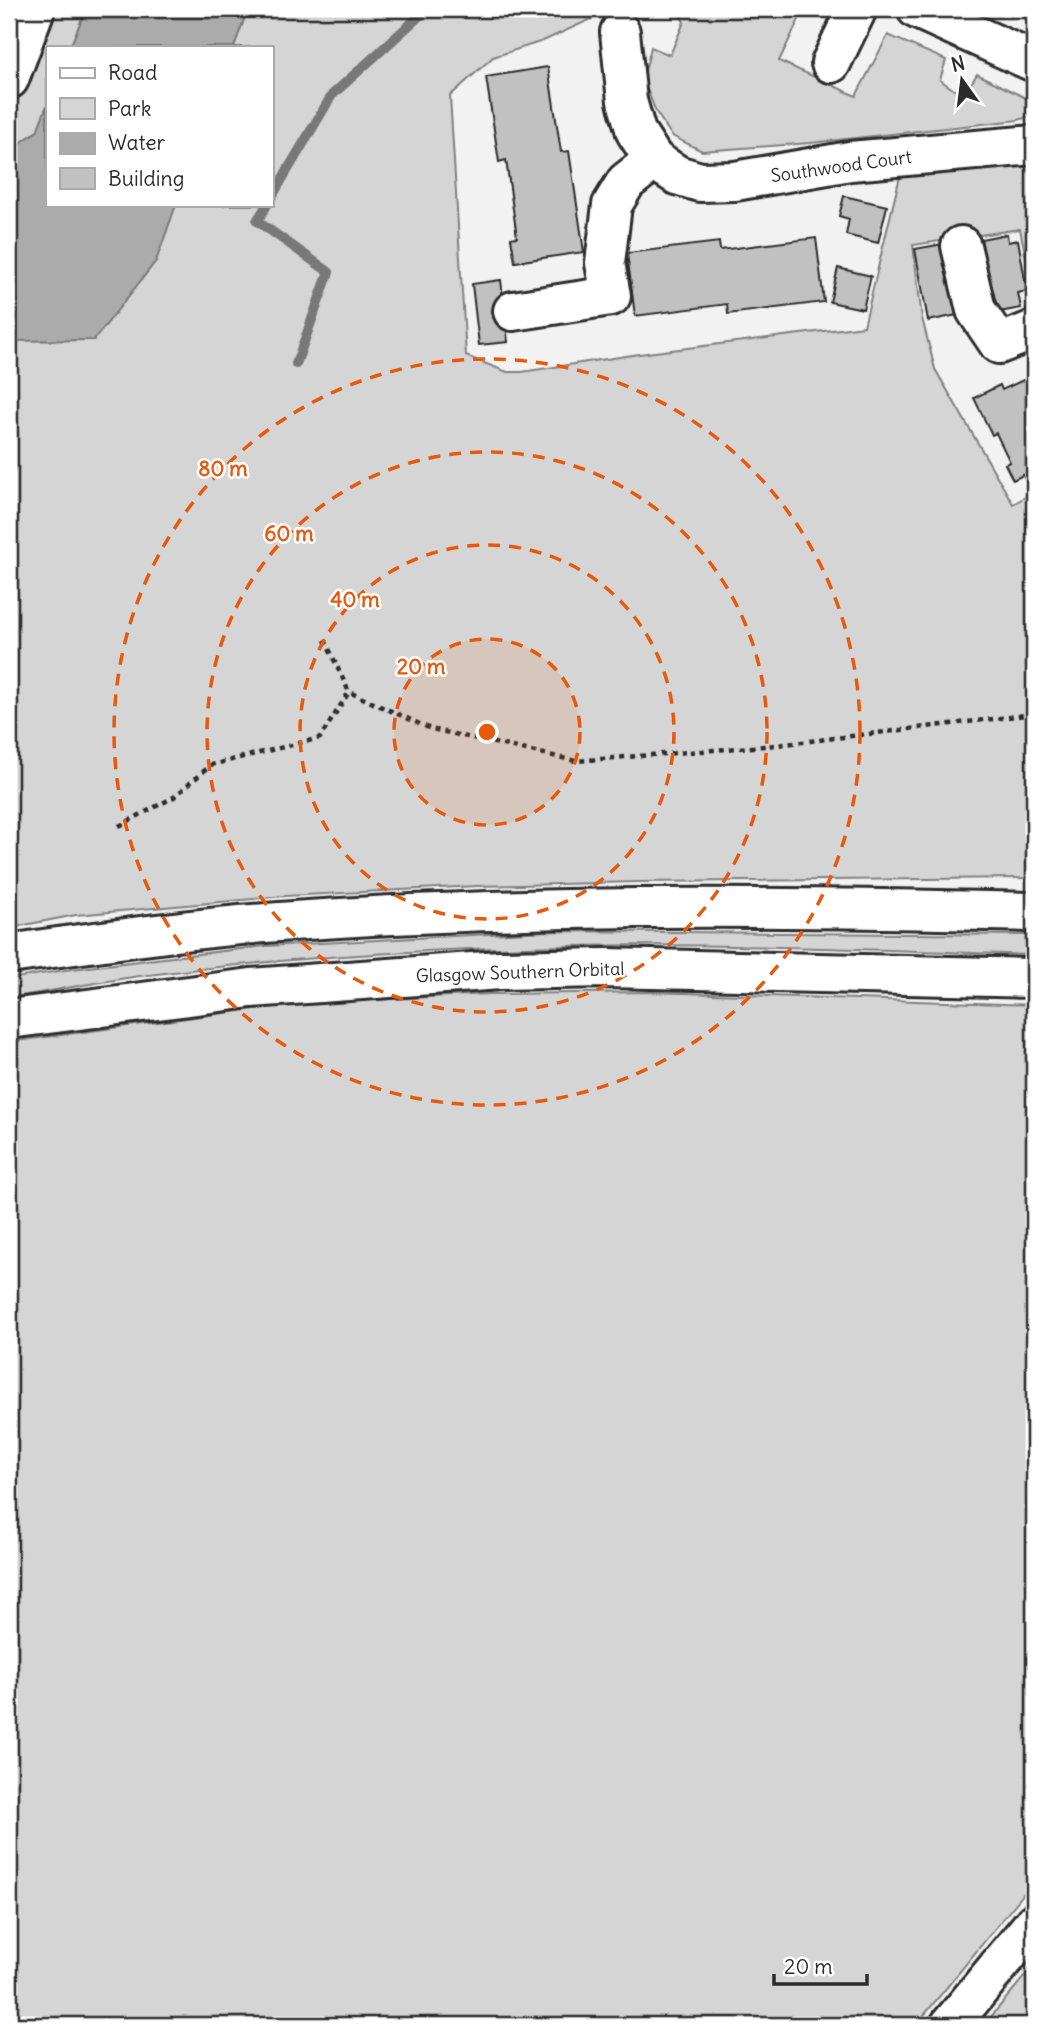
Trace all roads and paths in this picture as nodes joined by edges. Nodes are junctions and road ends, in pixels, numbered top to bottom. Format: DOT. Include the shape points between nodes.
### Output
graph roads {
  1 [pos="36,9"];
  2 [pos="857,9"];
  3 [pos="917,9"];
  4 [pos="620,32"];
  5 [pos="1034,62"];
  6 [pos="831,63"];
  7 [pos="9,79"];
  8 [pos="1034,145"];
  9 [pos="654,160"];
  10 [pos="961,246"];
  11 [pos="513,311"];
  12 [pos="1034,330"];
  13 [pos="325,640"];
  14 [pos="349,692"];
  15 [pos="1034,714"];
  16 [pos="119,826"];
  17 [pos="1034,912"];
  18 [pos="9,954"];
  19 [pos="1034,978"];
  20 [pos="9,1019"];
  21 [pos="1034,1923"];
  22 [pos="950,2025"];
  1 -- 7 [label="main road"];
  2 -- 6 [label="main road"];
  3 -- 5 [label="main road"];
  4 -- 9 [label="main road, Southwood Court" via="627,101 636,132"];
  8 -- 9 [label="main road, Southwood Court" via="849,161 735,181 700,182 677,175"];
  9 -- 11 [label="main road" via="626,182 612,205 605,263 611,296"];
  10 -- 12 [label="main road" via="976,310 999,344"];
  13 -- 14 [label="path"];
  14 -- 15 [label="path" via="431,729 576,761 789,744"];
  14 -- 16 [label="path" via="320,738 211,765 174,797"];
  17 -- 18 [label="main road" via="692,908 416,915 240,925"];
  19 -- 20 [label="main road, Glasgow Southern Orbital" via="635,968 500,970 251,988"];
  21 -- 22 [label="main road"];
}
